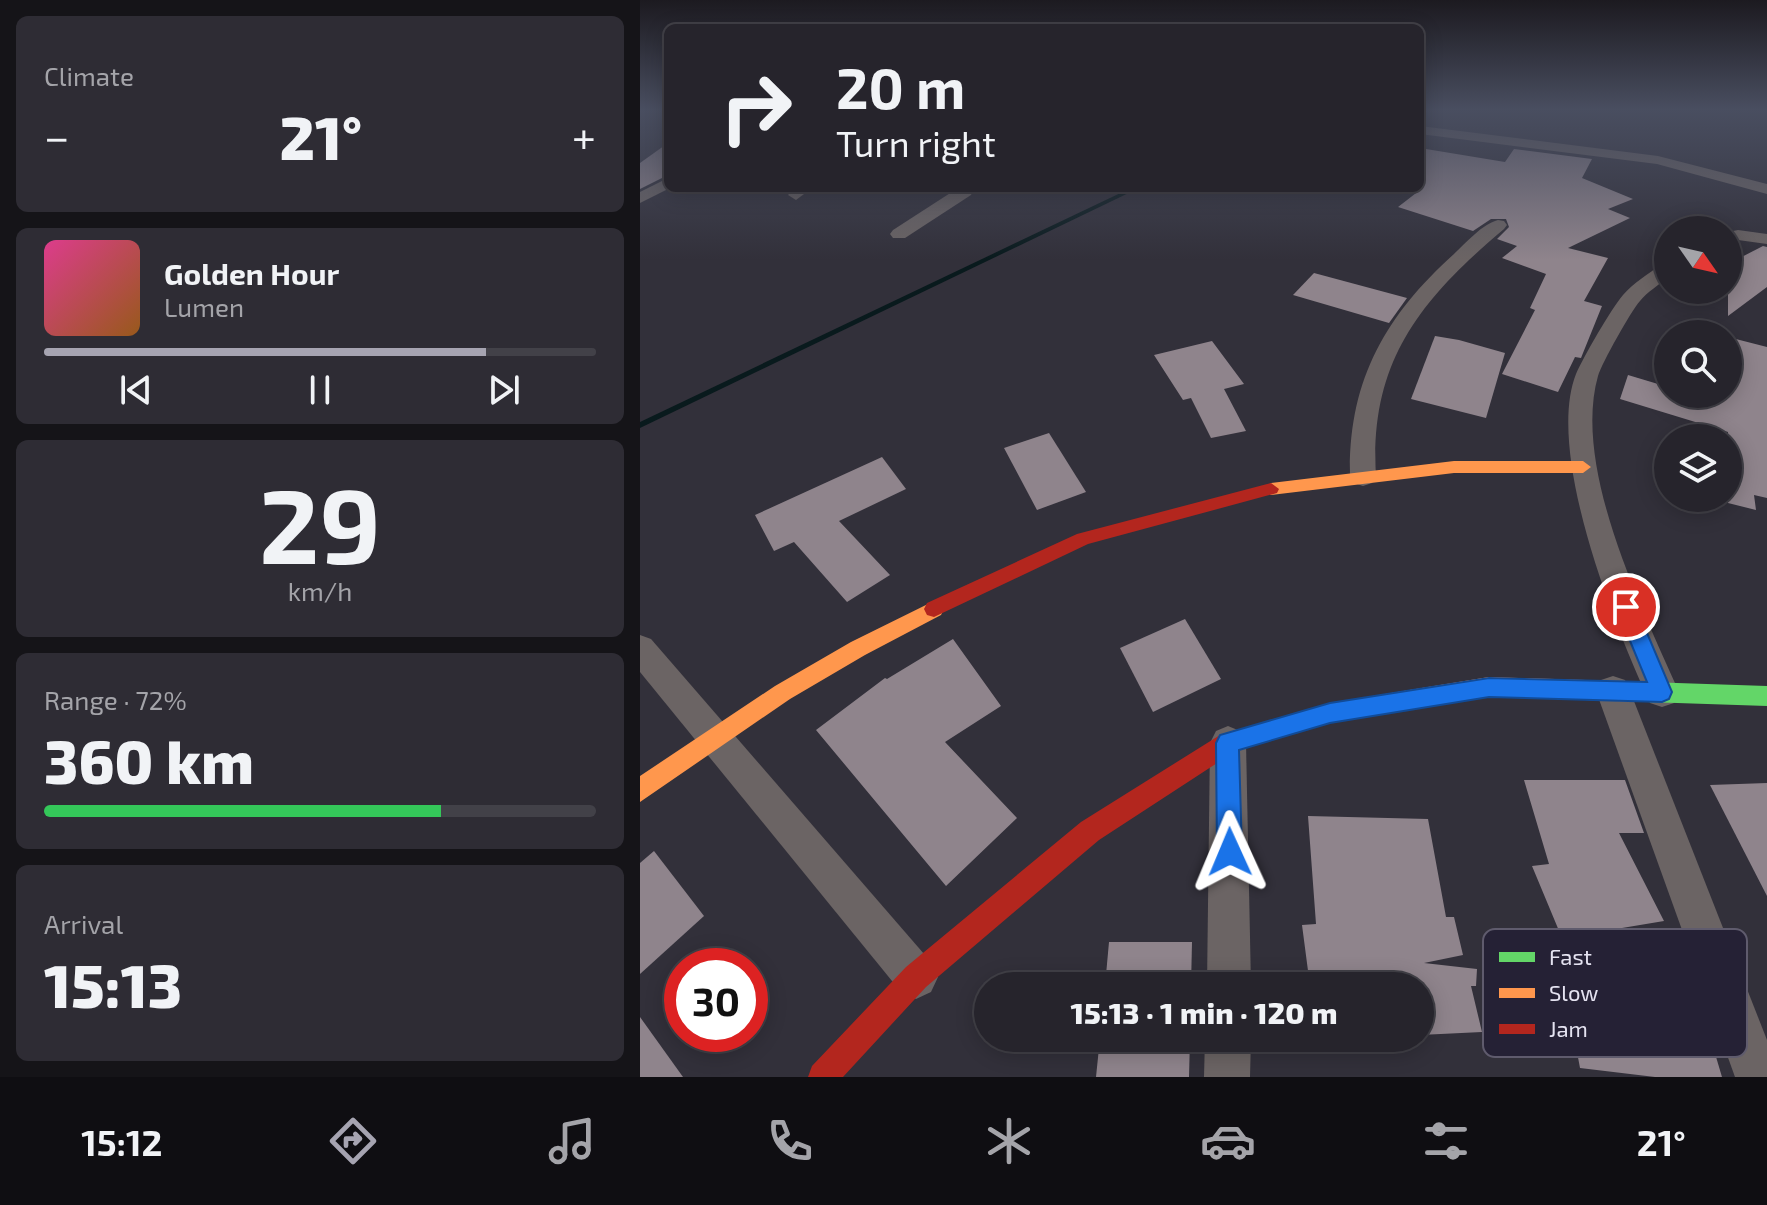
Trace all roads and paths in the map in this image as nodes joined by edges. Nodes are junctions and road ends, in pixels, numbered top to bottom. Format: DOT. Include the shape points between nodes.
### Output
graph roads {
  1 [pos="1652,159"];
  2 [pos="664,185"];
  3 [pos="1767,189"];
  4 [pos="965,192"];
  5 [pos="640,198"];
  6 [pos="1498,225"];
  7 [pos="899,234"];
  8 [pos="1742,236"];
  9 [pos="1767,239"];
  10 [pos="1654,279"];
  11 [pos="1583,467"];
  12 [pos="1363,477"];
  13 [pos="640,649"];
  14 [pos="1613,691"];
  15 [pos="1662,692"];
  16 [pos="1767,696"];
  17 [pos="712,736"];
  18 [pos="1228,743"];
  19 [pos="640,790"];
  20 [pos="1702,929"];
  21 [pos="1229,972"];
  22 [pos="916,977"];
  23 [pos="1747,1048"];
  24 [pos="1228,1052"];
  25 [pos="823,1077"];
  26 [pos="1227,1077"];
  27 [pos="1758,1077"];
  1 -- 3 [label="street"];
  2 -- 5 [label="street"];
  4 -- 7 [label="street"];
  6 -- 12 [label="street" via="1462,253 1390,347 1367,402"];
  8 -- 9 [label="street"];
  10 -- 11 [label="street" via="1631,298 1587,375"];
  11 -- 12 [label="street" via="1454,467"];
  11 -- 15 [label="street" via="1615,579"];
  12 -- 17 [label="street" via="1285,485 1083,539 901,625"];
  13 -- 17 [label="street"];
  14 -- 15 [label="street"];
  14 -- 18 [label="street" via="1489,687 1330,713"];
  14 -- 20 [label="street"];
  15 -- 16 [label="street"];
  17 -- 19 [label="street"];
  17 -- 22 [label="street"];
  18 -- 21 [label="street"];
  18 -- 22 [label="street" via="1090,831"];
  22 -- 25 [label="street"];
  23 -- 27 [label="street"];
  24 -- 26 [label="street"];
}
